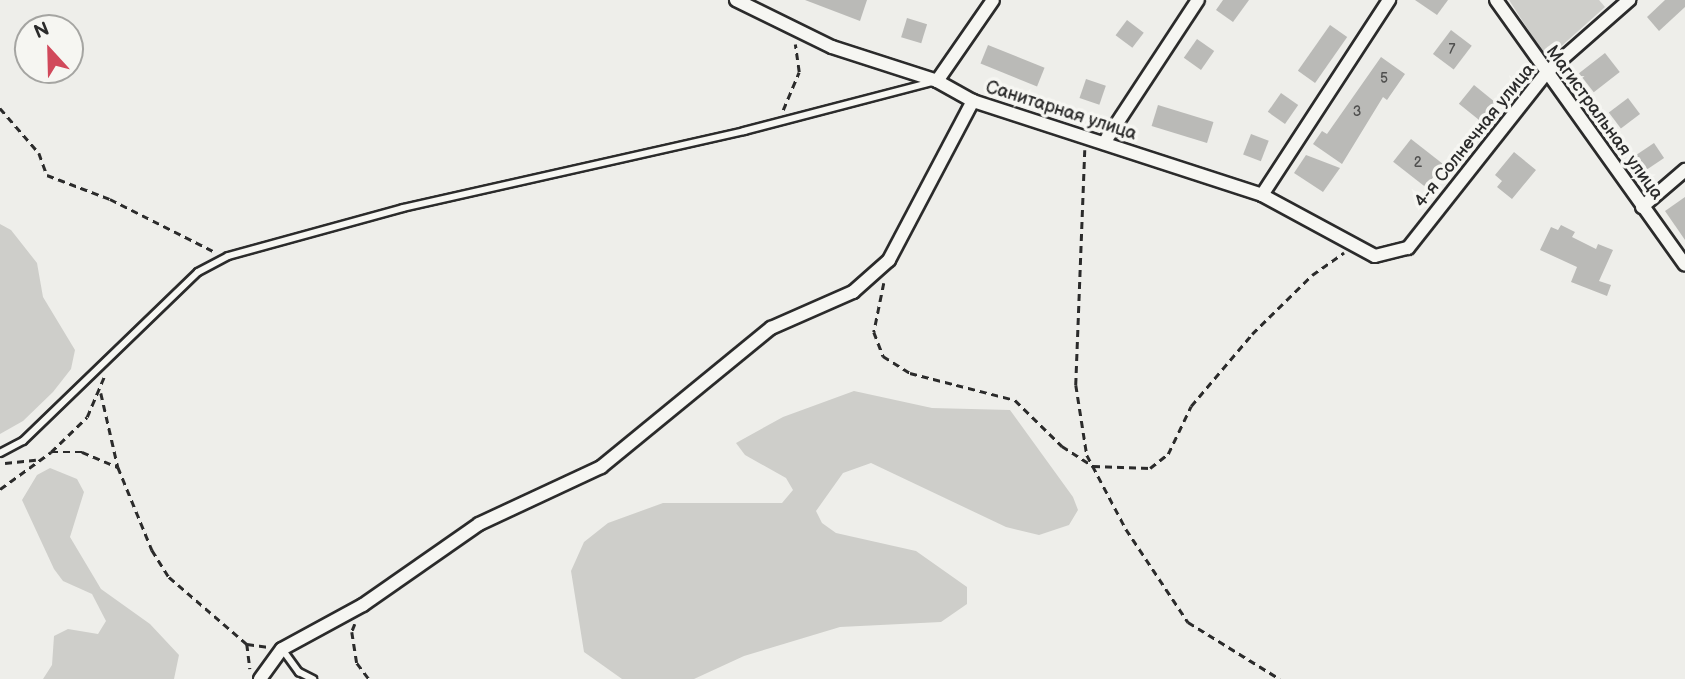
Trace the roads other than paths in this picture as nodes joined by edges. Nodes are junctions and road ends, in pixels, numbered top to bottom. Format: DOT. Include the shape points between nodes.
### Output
graph roads {
  1 [pos="736,0"];
  2 [pos="993,0"];
  3 [pos="1198,0"];
  4 [pos="1389,0"];
  5 [pos="1496,0"];
  6 [pos="1629,0"];
  7 [pos="763,5"];
  8 [pos="1546,74"];
  9 [pos="937,81"];
  10 [pos="973,101"];
  11 [pos="1104,143"];
  12 [pos="1685,170"];
  13 [pos="1262,195"];
  14 [pos="1642,207"];
  15 [pos="1375,256"];
  16 [pos="1685,265"];
  17 [pos="0,453"];
  18 [pos="282,649"];
  19 [pos="260,679"];
  20 [pos="313,679"];
  1 -- 7 [label="street, Санитарная улица"];
  2 -- 9 [label="street"];
  3 -- 11 [label="street"];
  4 -- 13 [label="street"];
  5 -- 8 [label="street, Магистральная улица"];
  6 -- 8 [label="street, 4-я Солнечная улица"];
  7 -- 9 [label="street, Санитарная улица" via="858,57"];
  8 -- 14 [label="street, Магистральная улица"];
  8 -- 15 [label="street, 4-я Солнечная улица" via="1408,248"];
  9 -- 10 [label="street, Санитарная улица"];
  9 -- 17 [label="lane" via="744,131 403,208 228,256 198,272 23,441"];
  10 -- 11 [label="street, Санитарная улица"];
  10 -- 18 [label="street" via="890,260 853,292 771,328 601,467 479,524 363,605"];
  11 -- 13 [label="street, Санитарная улица"];
  12 -- 14 [label="street"];
  13 -- 15 [label="street, Санитарная улица"];
  14 -- 16 [label="street, Магистральная улица"];
  18 -- 19 [label="street"];
  18 -- 20 [label="lane" via="299,672"];
}
